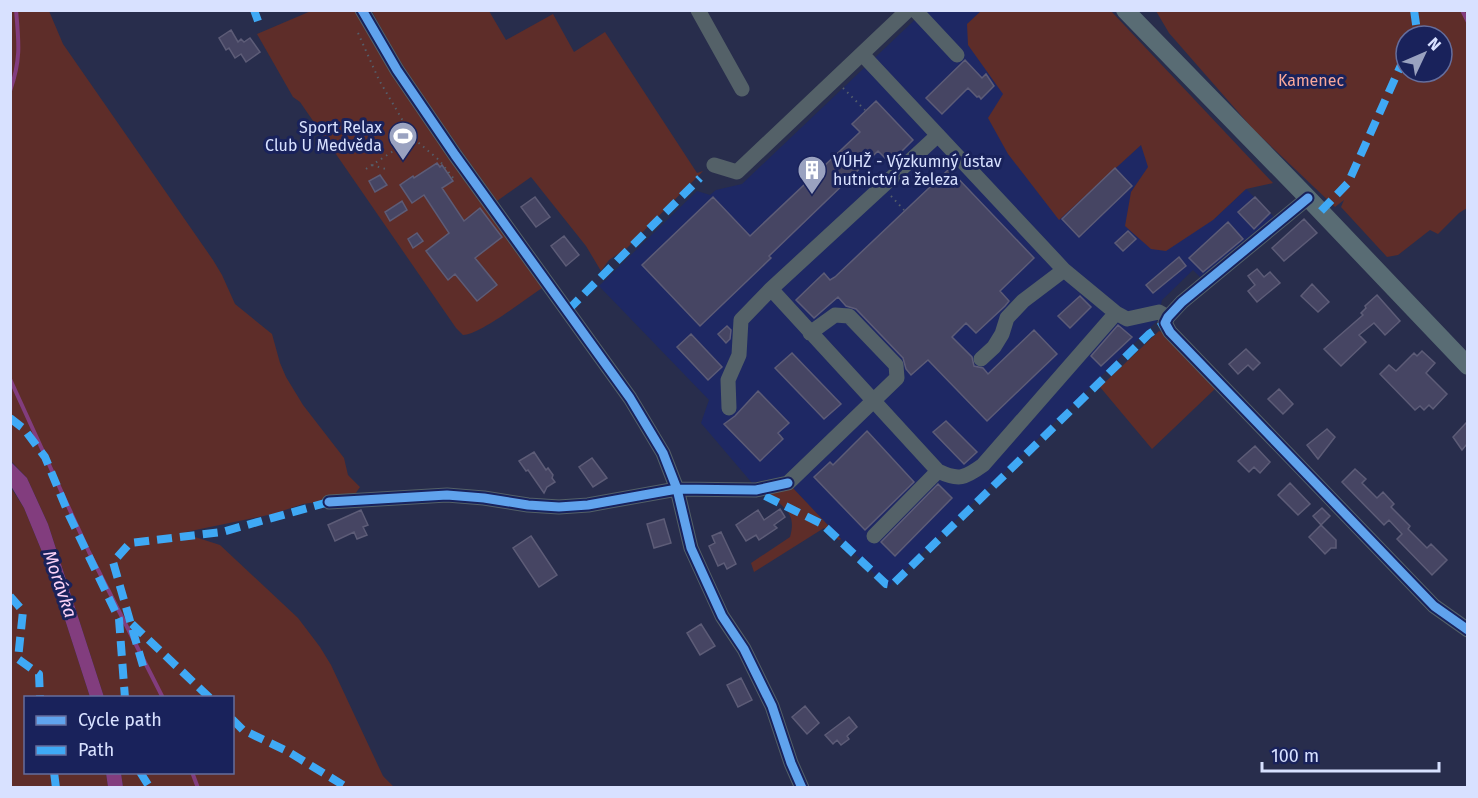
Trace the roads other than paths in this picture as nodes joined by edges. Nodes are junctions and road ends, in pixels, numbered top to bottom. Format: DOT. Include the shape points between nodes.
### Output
graph roads {
  1 [pos="362,10"];
  2 [pos="698,10"];
  3 [pos="908,10"];
  4 [pos="915,10"];
  5 [pos="1126,12"];
  6 [pos="862,54"];
  7 [pos="957,55"];
  8 [pos="742,89"];
  9 [pos="938,135"];
  10 [pos="714,165"];
  11 [pos="1308,198"];
  12 [pos="1064,270"];
  13 [pos="771,290"];
  14 [pos="1116,312"];
  15 [pos="1168,317"];
  16 [pos="810,333"];
  17 [pos="981,359"];
  18 [pos="1467,366"];
  19 [pos="873,401"];
  20 [pos="729,408"];
  21 [pos="938,471"];
  22 [pos="677,489"];
  23 [pos="329,502"];
  24 [pos="874,536"];
  25 [pos="1467,630"];
  26 [pos="802,788"];
  1 -- 22 [label="street" via="397,70 630,399 663,453"];
  2 -- 8 [label="street"];
  3 -- 6 [label="street"];
  4 -- 7 [label="street"];
  5 -- 11 [label="main road"];
  6 -- 9 [label="street"];
  6 -- 10 [label="street" via="737,172"];
  9 -- 12 [label="street"];
  9 -- 13 [label="street"];
  11 -- 15 [label="street"];
  11 -- 18 [label="main road"];
  12 -- 14 [label="street"];
  12 -- 17 [label="street" via="1007,318 994,347"];
  13 -- 16 [label="street"];
  13 -- 20 [label="street" via="741,320 740,355 728,380"];
  14 -- 15 [label="street" via="1127,319 1159,312"];
  14 -- 21 [label="street" via="983,465 968,476 952,478"];
  15 -- 25 [label="street" via="1165,323 1170,332 1434,606"];
  16 -- 19 [label="street"];
  16 -- 19 [label="street" via="836,315 849,316 896,365 897,378"];
  19 -- 21 [label="street"];
  19 -- 22 [label="street" via="788,483 756,490"];
  21 -- 24 [label="street"];
  22 -- 23 [label="street" via="559,507 447,495"];
  22 -- 26 [label="street" via="691,548 722,616 744,649 772,706"];
}
